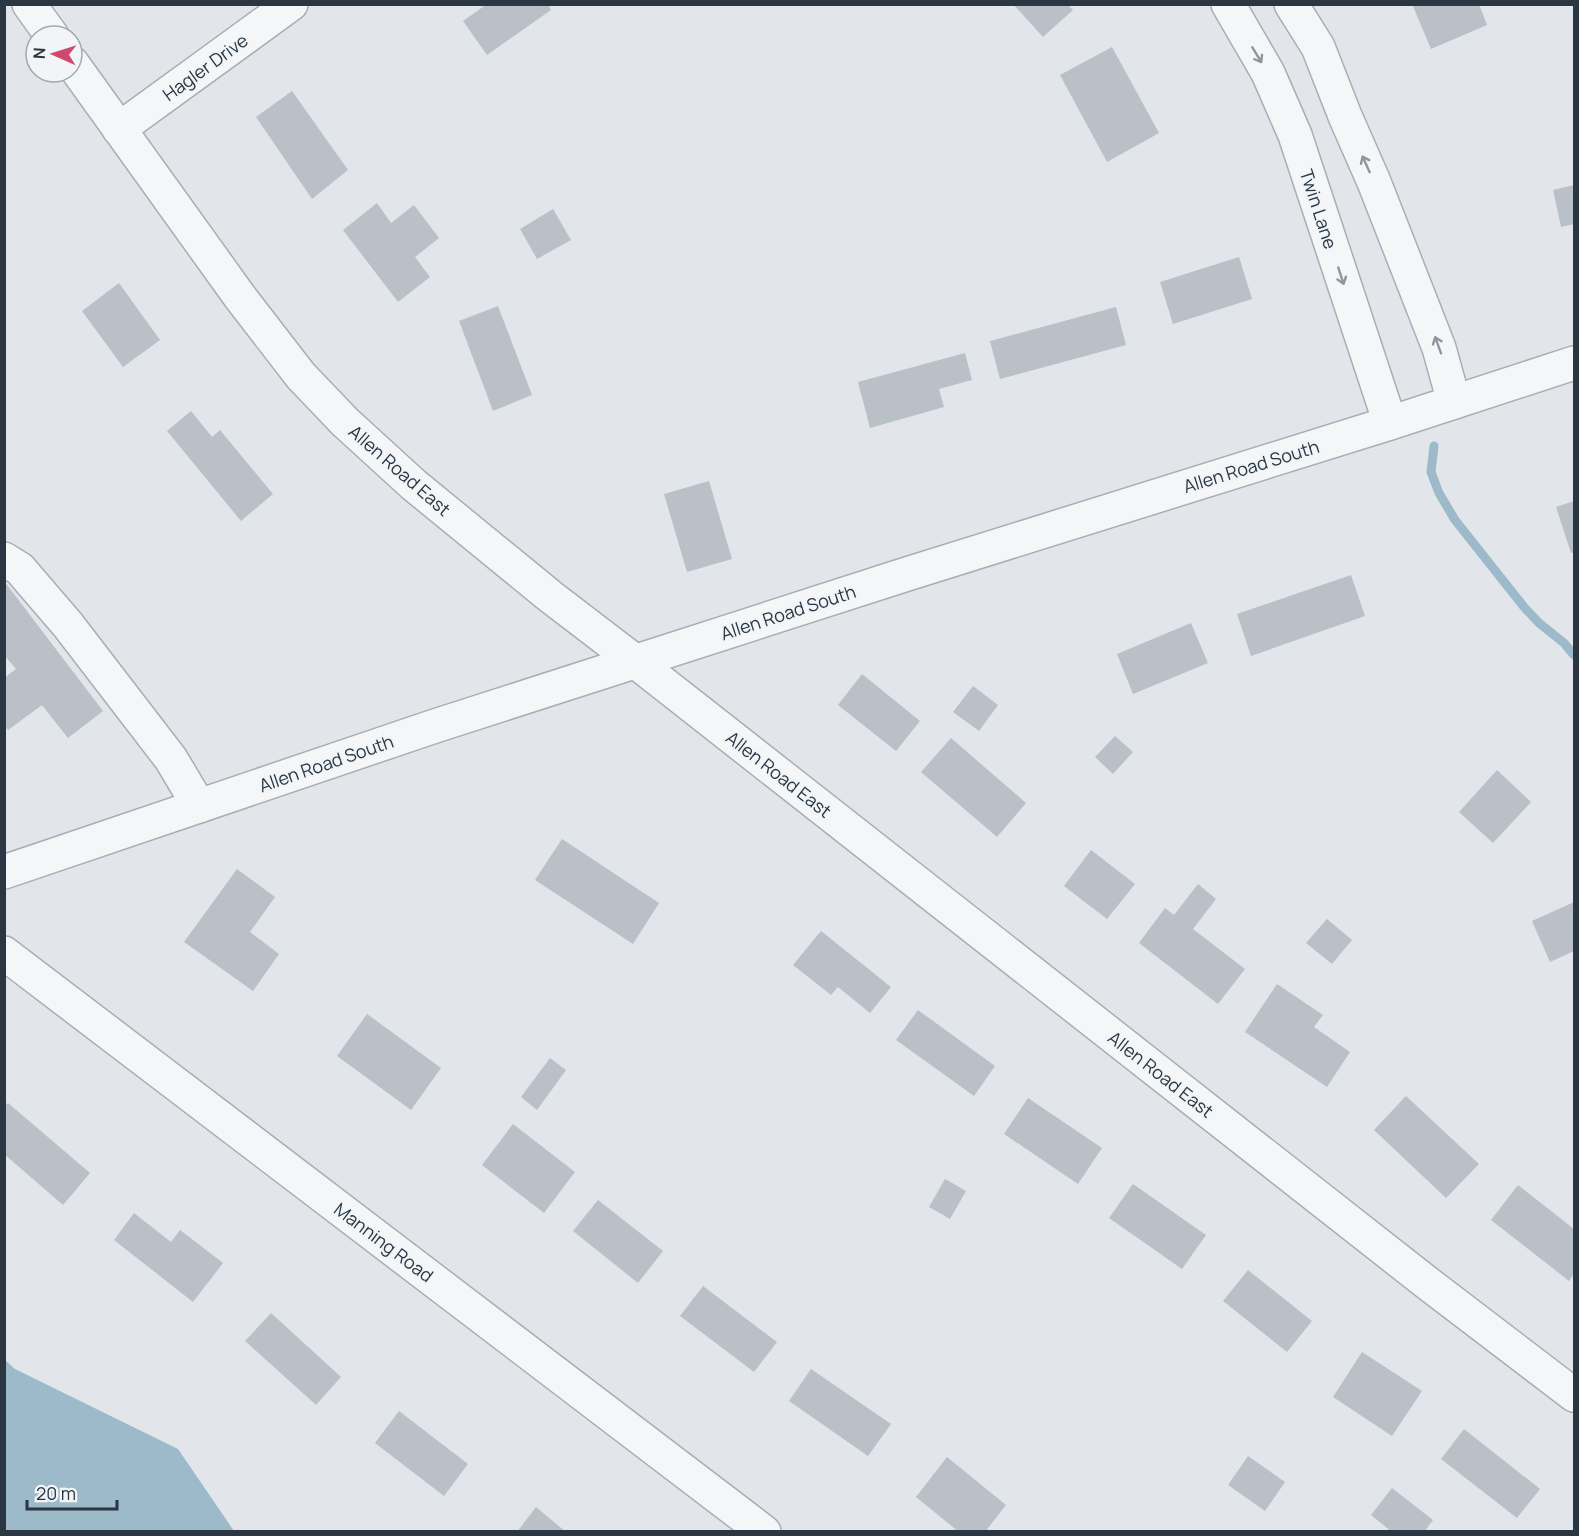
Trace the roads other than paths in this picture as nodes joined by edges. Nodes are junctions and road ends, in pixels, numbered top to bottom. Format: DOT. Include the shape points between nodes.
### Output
graph roads {
  1 [pos="29,4"];
  2 [pos="291,4"];
  3 [pos="1228,4"];
  4 [pos="1291,4"];
  5 [pos="43,24"];
  6 [pos="84,80"];
  7 [pos="119,129"];
  8 [pos="1575,363"];
  9 [pos="1454,402"];
  10 [pos="1390,423"];
  11 [pos="4,559"];
  12 [pos="636,662"];
  13 [pos="199,806"];
  14 [pos="4,872"];
  15 [pos="4,953"];
  16 [pos="1570,1382"];
  17 [pos="764,1532"];
  1 -- 5 [label="street"];
  2 -- 7 [label="street, Hagler Drive"];
  3 -- 10 [label="street, Twin Lane, one-way" via="1268,73 1295,135"];
  9 -- 4 [label="street, one-way" via="1439,348 1374,182 1318,47"];
  6 -- 7 [label="street, Allen Road East"];
  7 -- 12 [label="street, Allen Road East" via="240,297 301,376 345,422 423,492"];
  8 -- 9 [label="street, Allen Road South"];
  9 -- 10 [label="street, Allen Road South"];
  10 -- 12 [label="street, Allen Road South"];
  11 -- 13 [label="street" via="20,569 68,626 171,759"];
  12 -- 13 [label="street, Allen Road South"];
  12 -- 16 [label="street, Allen Road East" via="1408,1267"];
  13 -- 14 [label="street, Allen Road South"];
  15 -- 17 [label="street, Manning Road"];
}
